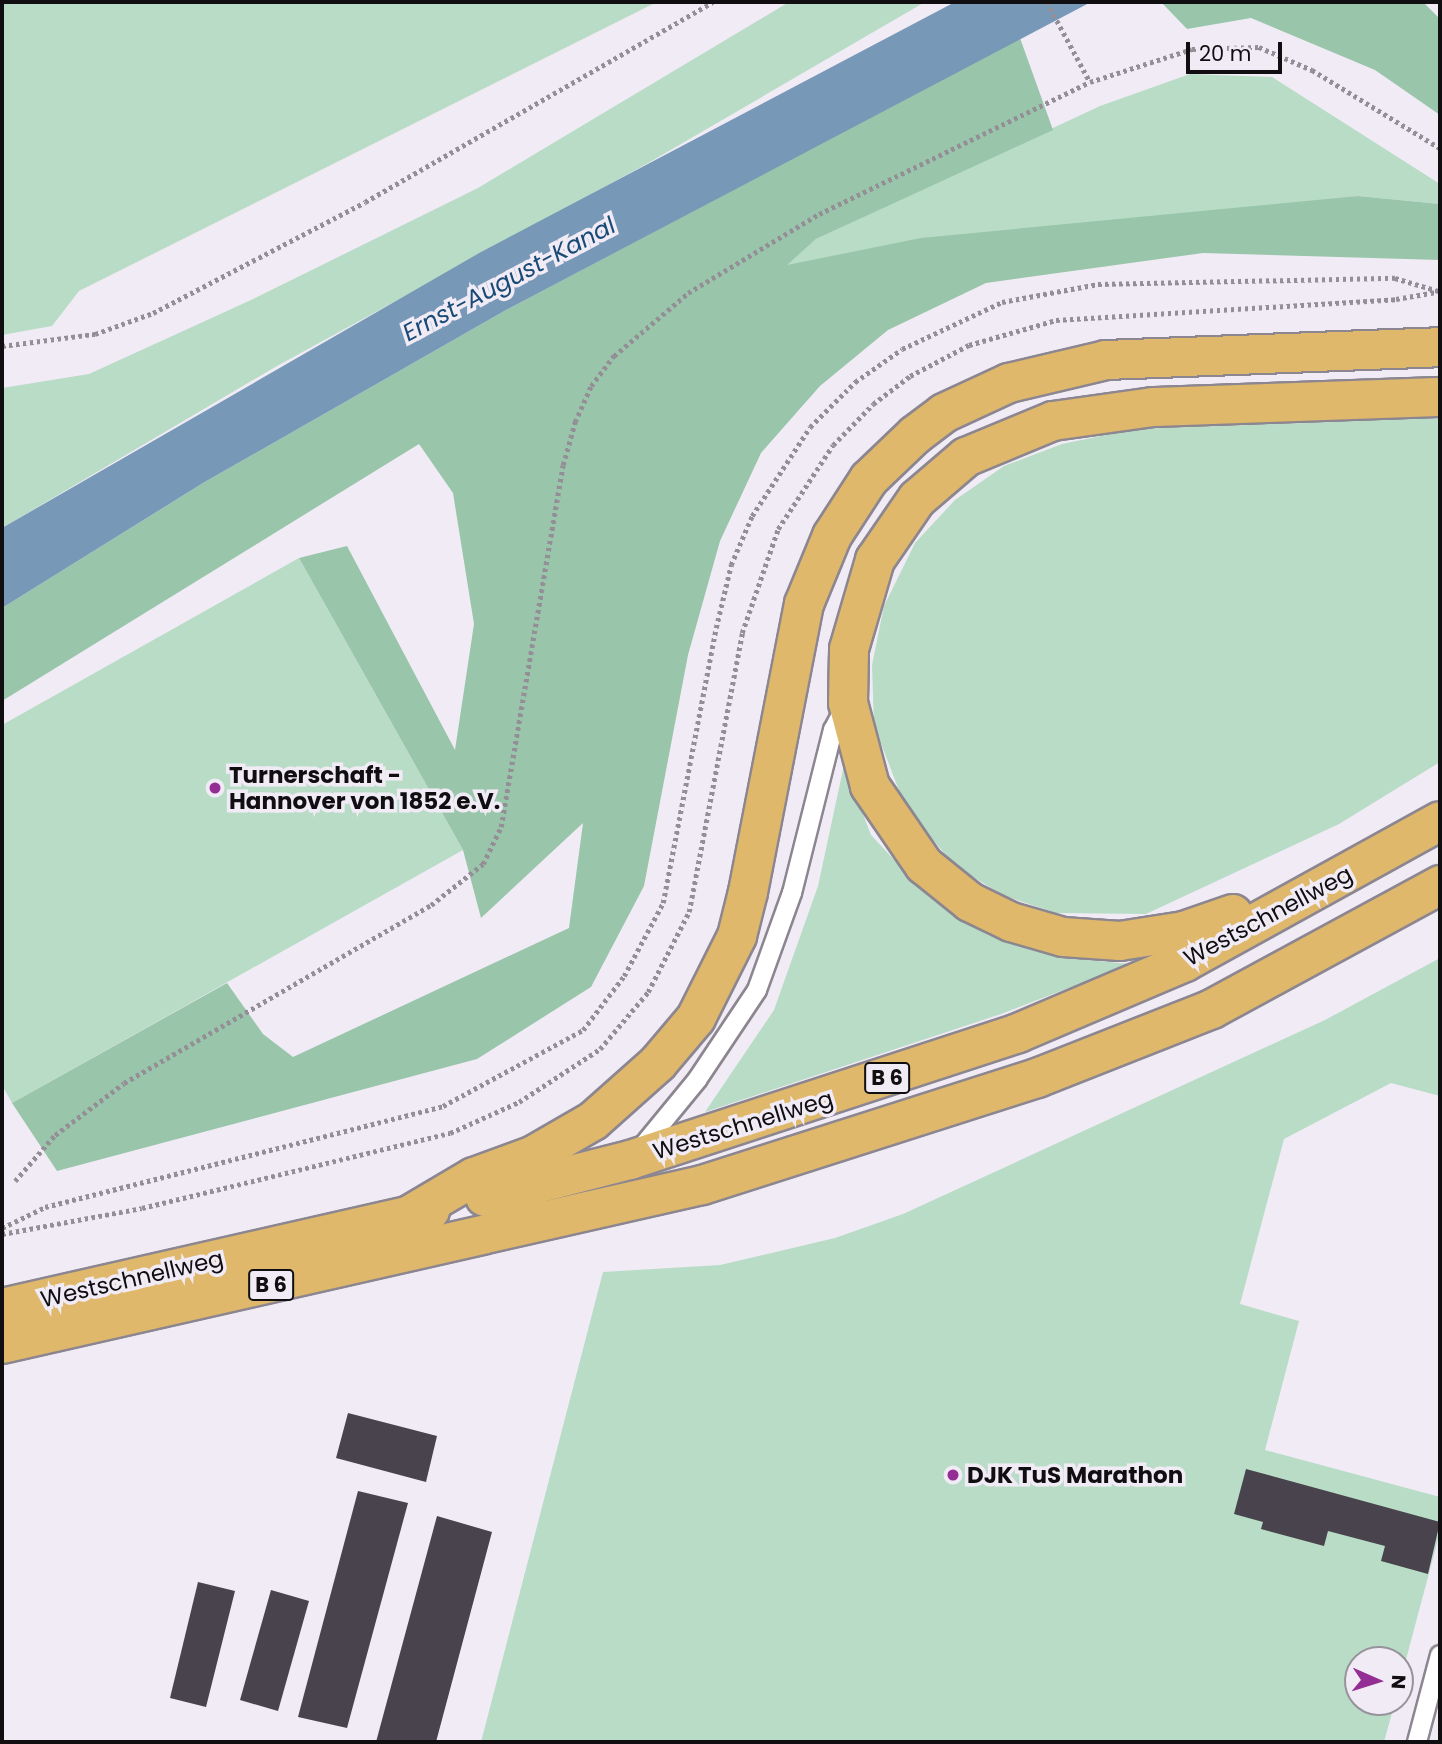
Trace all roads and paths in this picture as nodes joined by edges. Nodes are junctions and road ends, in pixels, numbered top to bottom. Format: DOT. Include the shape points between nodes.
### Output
graph roads {
  1 [pos="713,2"];
  2 [pos="1047,2"];
  3 [pos="1090,82"];
  4 [pos="1440,148"];
  5 [pos="1440,291"];
  6 [pos="2,346"];
  7 [pos="1440,347"];
  8 [pos="1440,397"];
  9 [pos="848,703"];
  10 [pos="1440,821"];
  11 [pos="1344,875"];
  12 [pos="1440,885"];
  13 [pos="630,1160"];
  14 [pos="15,1181"];
  15 [pos="406,1217"];
  16 [pos="2,1228"];
  17 [pos="2,1234"];
  18 [pos="2,1308"];
  19 [pos="2,1344"];
  20 [pos="1440,1655"];
  21 [pos="1417,1742"];
  1 -- 6 [label="path" via="365,202 153,313 95,334"];
  2 -- 3 [label="path"];
  3 -- 4 [label="path" via="1192,49 1259,47 1312,69"];
  3 -- 14 [label="path" via="744,254 639,329 591,386 572,432 501,827 483,864 431,905 124,1083 55,1135"];
  5 -- 16 [label="path" via="1395,278 1098,284 1002,302 902,349 855,382 810,427 752,516 731,565 716,628 663,903 624,976 583,1030 443,1107 45,1207"];
  5 -- 17 [label="path" via="1396,299 1056,320 969,345 910,376 873,404 833,445 778,529 741,633 689,912 648,992 600,1049 519,1102 450,1133 142,1208"];
  7 -- 15 [label="highway" via="1106,360 1009,383 944,413 915,435 869,479 832,537 804,604 760,845 740,925 696,1018 658,1063 593,1121 534,1156 474,1177"];
  8 -- 9 [label="highway" via="1153,407 1053,421 999,439 966,457 917,499 874,559 849,649"];
  9 -- 11 [label="highway" via="870,786 893,827 934,872 970,902 1011,922 1063,937 1120,941 1184,931"];
  9 -- 13 [label="lane" via="833,730 792,893 757,990 666,1122"];
  10 -- 11 [label="highway, Westschnellweg / B 6"];
  11 -- 13 [label="highway, Westschnellweg / B 6" via="1185,962 1018,1033"];
  12 -- 19 [label="highway, Westschnellweg / B 6" via="1212,1009 1037,1078 702,1185"];
  13 -- 15 [label="highway, Westschnellweg / B 6"];
  15 -- 18 [label="highway, Westschnellweg / B 6"];
  20 -- 21 [label="lane"];
}
